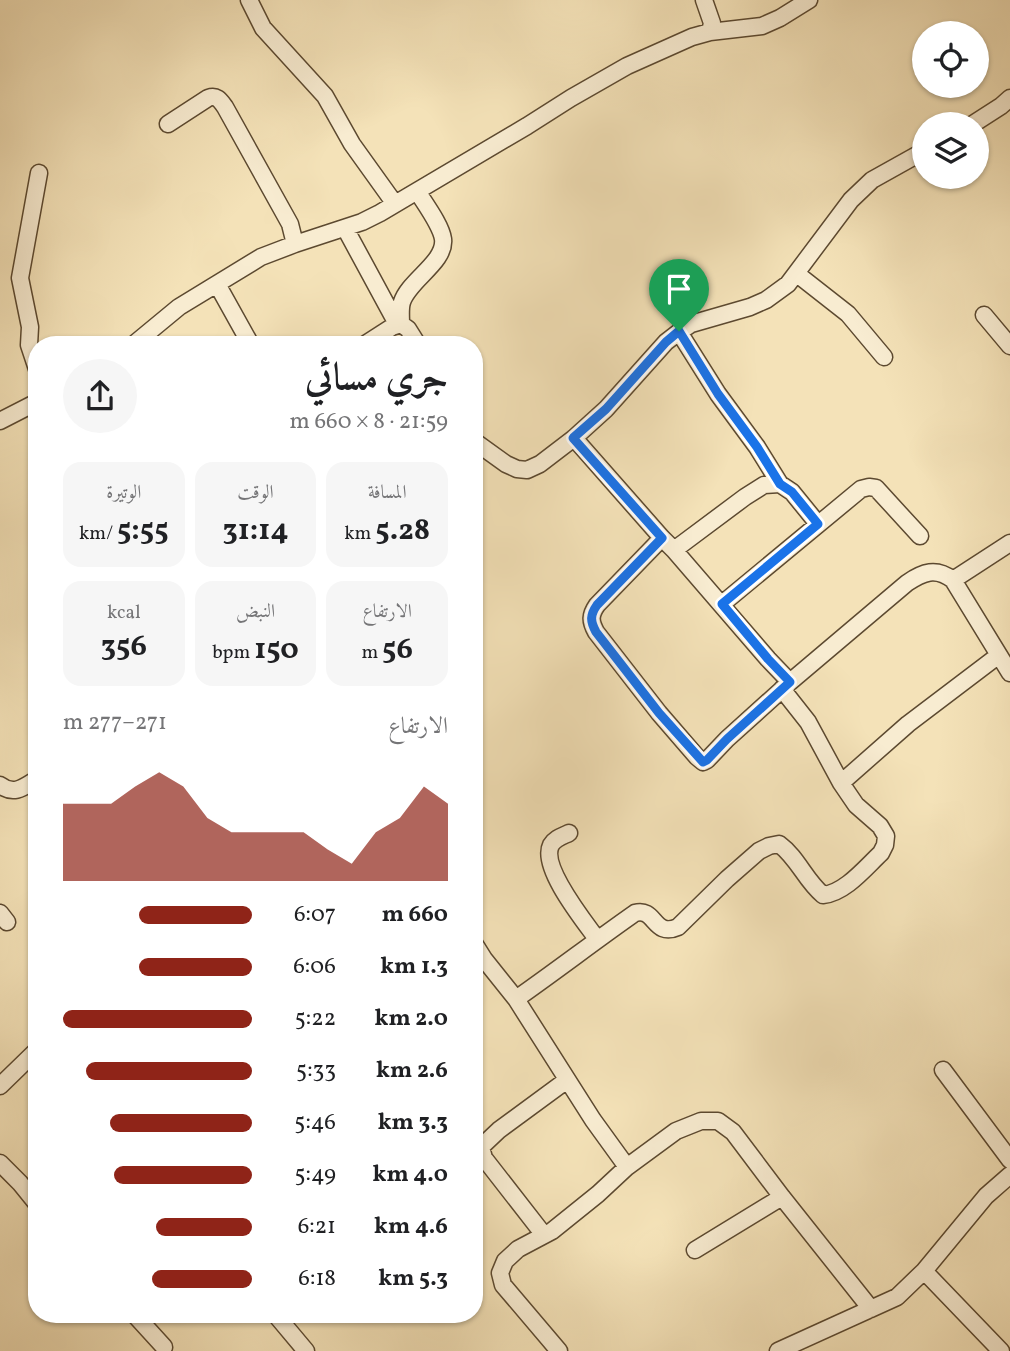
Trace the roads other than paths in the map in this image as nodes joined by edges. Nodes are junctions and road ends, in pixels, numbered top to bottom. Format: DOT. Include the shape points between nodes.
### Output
graph roads {
  1 [pos="249,0"];
  2 [pos="704,0"];
  3 [pos="809,0"];
  4 [pos="710,32"];
  5 [pos="1010,98"];
  6 [pos="989,114"];
  7 [pos="169,124"];
  8 [pos="912,158"];
  9 [pos="39,173"];
  10 [pos="417,191"];
  11 [pos="395,204"];
  12 [pos="345,228"];
  13 [pos="295,244"];
  14 [pos="797,274"];
  15 [pos="217,284"];
  16 [pos="984,315"];
  17 [pos="399,324"];
  18 [pos="679,331"];
  19 [pos="30,336"];
  20 [pos="144,336"];
  21 [pos="246,336"];
  22 [pos="379,336"];
  23 [pos="412,336"];
  24 [pos="1010,346"];
  25 [pos="884,357"];
  26 [pos="28,407"];
  27 [pos="0,421"];
  28 [pos="573,438"];
  29 [pos="483,447"];
  30 [pos="780,484"];
  31 [pos="818,524"];
  32 [pos="919,536"];
  33 [pos="662,538"];
  34 [pos="1010,543"];
  35 [pos="674,550"];
  36 [pos="953,580"];
  37 [pos="722,604"];
  38 [pos="999,655"];
  39 [pos="1010,673"];
  40 [pos="786,685"];
  41 [pos="841,783"];
  42 [pos="0,785"];
  43 [pos="28,785"];
  44 [pos="569,833"];
  45 [pos="597,939"];
  46 [pos="483,967"];
  47 [pos="516,999"];
  48 [pos="28,1063"];
  49 [pos="943,1070"];
  50 [pos="567,1080"];
  51 [pos="0,1086"];
  52 [pos="483,1145"];
  53 [pos="483,1154"];
  54 [pos="1010,1160"];
  55 [pos="0,1163"];
  56 [pos="627,1167"];
  57 [pos="1010,1175"];
  58 [pos="28,1193"];
  59 [pos="782,1197"];
  60 [pos="544,1236"];
  61 [pos="695,1250"];
  62 [pos="925,1271"];
  63 [pos="871,1309"];
  64 [pos="142,1323"];
  65 [pos="283,1323"];
  66 [pos="554,1345"];
  67 [pos="164,1347"];
  68 [pos="306,1351"];
  69 [pos="537,1351"];
  70 [pos="778,1351"];
  71 [pos="1001,1351"];
  1 -- 11 [label="street" via="263,29 325,96"];
  2 -- 4 [label="street" via="712,23"];
  3 -- 4 [label="street" via="762,26"];
  4 -- 10 [label="street" via="627,66"];
  5 -- 6 [label="street"];
  7 -- 13 [label="street" via="208,98 217,97 290,224"];
  8 -- 14 [label="street" via="872,180 851,200"];
  9 -- 19 [label="street" via="20,278"];
  10 -- 11 [label="street"];
  10 -- 17 [label="street" via="444,242 436,260 402,302"];
  11 -- 12 [label="street"];
  12 -- 13 [label="street"];
  12 -- 17 [label="street"];
  13 -- 15 [label="street" via="261,257"];
  14 -- 18 [label="street" via="766,300"];
  14 -- 25 [label="street" via="848,314"];
  15 -- 20 [label="street"];
  15 -- 21 [label="street"];
  16 -- 24 [label="street"];
  17 -- 22 [label="street"];
  17 -- 23 [label="street"];
  18 -- 28 [label="street"];
  18 -- 30 [label="street"];
  26 -- 27 [label="street"];
  28 -- 29 [label="street" via="527,470 506,464"];
  28 -- 33 [label="street"];
  30 -- 31 [label="street"];
  30 -- 35 [label="street" via="764,485"];
  31 -- 32 [label="street" via="869,486 877,488"];
  31 -- 37 [label="street"];
  33 -- 35 [label="street"];
  33 -- 40 [label="street" via="591,613 596,632 659,713 703,762"];
  34 -- 36 [label="street"];
  35 -- 37 [label="street"];
  36 -- 38 [label="street"];
  36 -- 40 [label="street" via="937,572 916,576"];
  37 -- 40 [label="street"];
  38 -- 39 [label="street"];
  38 -- 41 [label="street" via="908,724"];
  40 -- 41 [label="street"];
  41 -- 45 [label="street" via="856,805 880,826 886,845 840,890 823,895 790,852 779,844 769,846 678,927 659,927 641,911"];
  42 -- 43 [label="street" via="12,791"];
  44 -- 45 [label="street" via="552,844 551,863"];
  45 -- 47 [label="street"];
  46 -- 47 [label="street"];
  47 -- 50 [label="street"];
  48 -- 51 [label="street"];
  49 -- 54 [label="street"];
  50 -- 52 [label="street"];
  50 -- 56 [label="street"];
  53 -- 60 [label="street"];
  55 -- 58 [label="street"];
  56 -- 59 [label="street" via="676,1131 701,1121 718,1121 733,1132"];
  56 -- 60 [label="street"];
  57 -- 62 [label="street" via="986,1196"];
  59 -- 61 [label="street"];
  59 -- 63 [label="street"];
  60 -- 66 [label="street" via="518,1249 500,1273 503,1285"];
  62 -- 63 [label="street" via="897,1297"];
  62 -- 71 [label="street"];
  63 -- 70 [label="street"];
  64 -- 67 [label="street"];
  65 -- 68 [label="street"];
  66 -- 69 [label="street"];
}
